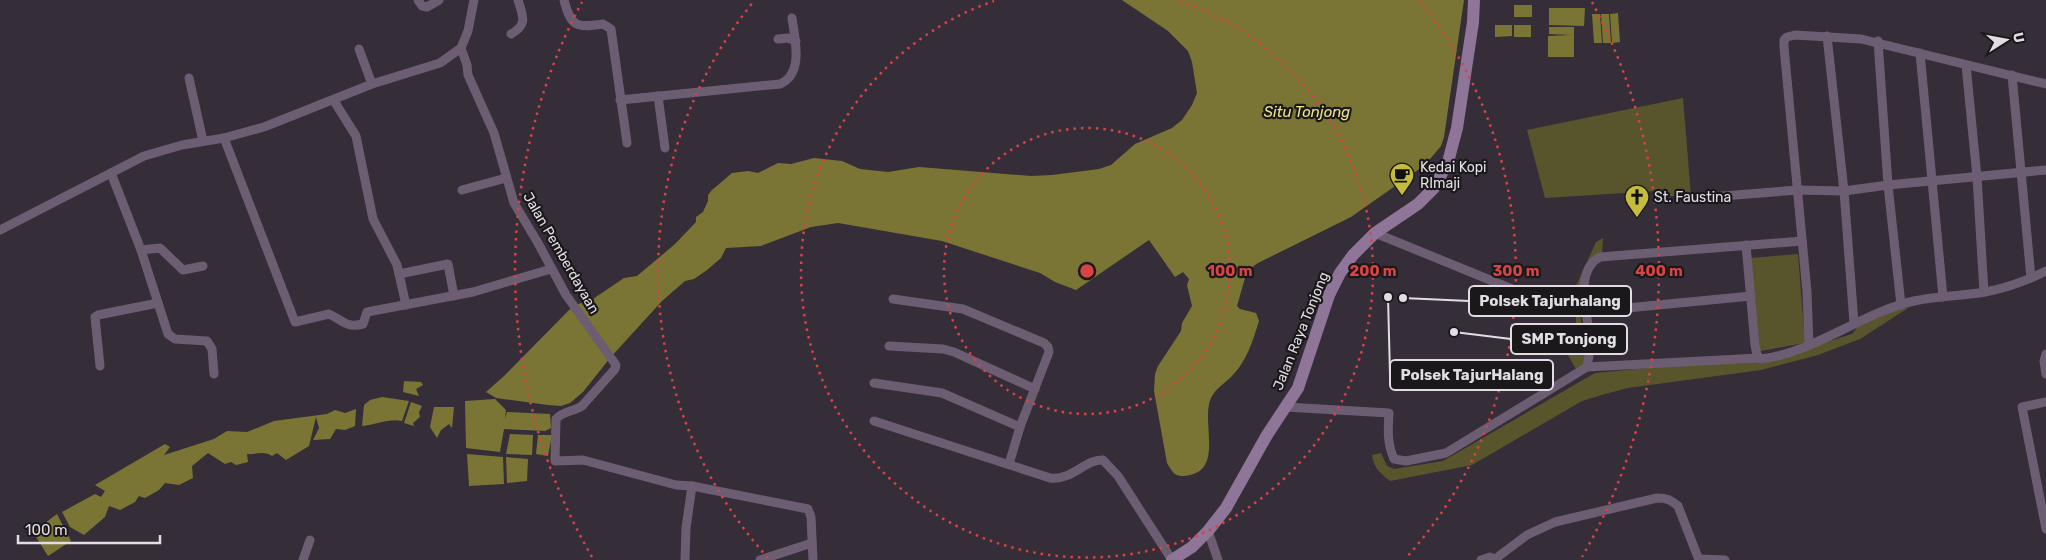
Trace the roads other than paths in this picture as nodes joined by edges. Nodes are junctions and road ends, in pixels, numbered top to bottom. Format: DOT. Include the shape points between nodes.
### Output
graph roads {
  1 [pos="418,0"];
  2 [pos="439,0"];
  3 [pos="474,0"];
  4 [pos="518,0"];
  5 [pos="564,0"];
  6 [pos="1474,0"];
  7 [pos="792,18"];
  8 [pos="511,34"];
  9 [pos="1827,36"];
  10 [pos="778,40"];
  11 [pos="796,41"];
  12 [pos="1878,41"];
  13 [pos="359,48"];
  14 [pos="461,48"];
  15 [pos="1920,53"];
  16 [pos="1966,65"];
  17 [pos="2012,75"];
  18 [pos="189,78"];
  19 [pos="372,84"];
  20 [pos="2046,84"];
  21 [pos="658,96"];
  22 [pos="620,100"];
  23 [pos="334,101"];
  24 [pos="224,138"];
  25 [pos="203,141"];
  26 [pos="627,143"];
  27 [pos="665,148"];
  28 [pos="2046,170"];
  29 [pos="2021,172"];
  30 [pos="111,173"];
  31 [pos="1977,177"];
  32 [pos="506,178"];
  33 [pos="1932,182"];
  34 [pos="1888,185"];
  35 [pos="462,190"];
  36 [pos="1798,190"];
  37 [pos="1844,191"];
  38 [pos="1710,197"];
  39 [pos="0,230"];
  40 [pos="1375,233"];
  41 [pos="1802,241"];
  42 [pos="1746,245"];
  43 [pos="141,250"];
  44 [pos="203,266"];
  45 [pos="551,269"];
  46 [pos="2046,271"];
  47 [pos="399,274"];
  48 [pos="2031,278"];
  49 [pos="1517,291"];
  50 [pos="1984,292"];
  51 [pos="454,296"];
  52 [pos="1751,296"];
  53 [pos="1943,296"];
  54 [pos="894,299"];
  55 [pos="158,303"];
  56 [pos="406,305"];
  57 [pos="1900,305"];
  58 [pos="1586,312"];
  59 [pos="1854,323"];
  60 [pos="1809,345"];
  61 [pos="889,346"];
  62 [pos="2046,354"];
  63 [pos="1759,358"];
  64 [pos="100,366"];
  65 [pos="1587,367"];
  66 [pos="214,374"];
  67 [pos="2046,374"];
  68 [pos="874,383"];
  69 [pos="1035,389"];
  70 [pos="2046,402"];
  71 [pos="1286,407"];
  72 [pos="874,421"];
  73 [pos="1020,428"];
  74 [pos="1009,464"];
  75 [pos="692,486"];
  76 [pos="2046,529"];
  77 [pos="1208,531"];
  78 [pos="310,540"];
  79 [pos="812,543"];
  80 [pos="1496,559"];
  81 [pos="1700,559"];
  82 [pos="303,560"];
  83 [pos="685,560"];
  84 [pos="760,560"];
  85 [pos="813,560"];
  86 [pos="1172,560"];
  87 [pos="1218,560"];
  88 [pos="1482,560"];
  89 [pos="1725,560"];
  1 -- 2 [label="street" via="427,7"];
  3 -- 14 [label="street"];
  4 -- 8 [label="street" via="523,23"];
  5 -- 22 [label="street" via="574,23 584,26 603,24 611,29"];
  6 -- 40 [label="main road, Jalan Raya Tonjong" via="1457,128 1448,162 1434,188 1418,204"];
  7 -- 11 [label="street"];
  9 -- 12 [label="street"];
  9 -- 36 [label="street" via="1795,35 1784,40"];
  9 -- 37 [label="street"];
  10 -- 11 [label="street" via="788,38"];
  11 -- 21 [label="street" via="792,74 780,84"];
  12 -- 15 [label="street"];
  12 -- 34 [label="street"];
  13 -- 19 [label="street"];
  14 -- 19 [label="street" via="440,64"];
  14 -- 32 [label="street, Jalan Pemberdayaan" via="468,74 494,133"];
  15 -- 16 [label="street"];
  15 -- 33 [label="street"];
  16 -- 17 [label="street"];
  16 -- 31 [label="street"];
  17 -- 20 [label="street"];
  17 -- 29 [label="street"];
  18 -- 25 [label="street"];
  19 -- 23 [label="street"];
  21 -- 22 [label="street"];
  21 -- 27 [label="street"];
  22 -- 26 [label="street"];
  23 -- 24 [label="street"];
  23 -- 47 [label="street" via="354,131 374,225 394,258"];
  24 -- 25 [label="street"];
  24 -- 56 [label="street" via="295,322 329,314 352,326 363,324 367,312"];
  25 -- 30 [label="street" via="144,156"];
  28 -- 29 [label="street"];
  29 -- 31 [label="street"];
  29 -- 48 [label="street"];
  30 -- 39 [label="street"];
  30 -- 43 [label="street"];
  31 -- 33 [label="street"];
  31 -- 50 [label="street"];
  32 -- 35 [label="street"];
  32 -- 45 [label="street, Jalan Pemberdayaan" via="514,203"];
  33 -- 34 [label="street"];
  33 -- 53 [label="street"];
  34 -- 37 [label="street"];
  34 -- 57 [label="street"];
  36 -- 37 [label="street"];
  36 -- 38 [label="street"];
  36 -- 41 [label="street"];
  37 -- 59 [label="street"];
  40 -- 49 [label="street"];
  40 -- 71 [label="main road, Jalan Raya Tonjong" via="1340,273 1329,295 1298,388"];
  41 -- 42 [label="street"];
  41 -- 60 [label="street"];
  42 -- 52 [label="street"];
  42 -- 58 [label="street" via="1600,257 1593,261 1584,282"];
  43 -- 44 [label="street" via="160,248 183,270"];
  43 -- 55 [label="street"];
  45 -- 51 [label="street"];
  45 -- 75 [label="street, Jalan Pemberdayaan" via="571,304 616,366 582,406 560,414 556,419 555,460 584,460 676,485"];
  46 -- 48 [label="street"];
  47 -- 51 [label="street" via="448,264"];
  47 -- 56 [label="street"];
  48 -- 50 [label="street"];
  50 -- 53 [label="street"];
  51 -- 56 [label="street"];
  52 -- 58 [label="street"];
  52 -- 63 [label="street"];
  53 -- 57 [label="street"];
  54 -- 69 [label="street" via="963,309 1046,344 1050,352"];
  55 -- 64 [label="street" via="95,318"];
  55 -- 66 [label="street" via="166,330 172,338 202,339 211,344"];
  57 -- 59 [label="street"];
  58 -- 65 [label="street" via="1590,350"];
  59 -- 60 [label="street"];
  60 -- 63 [label="street"];
  61 -- 69 [label="street" via="954,352"];
  62 -- 67 [label="street"];
  63 -- 65 [label="street"];
  65 -- 71 [label="street" via="1446,453 1406,461 1394,459 1390,450 1389,413"];
  68 -- 73 [label="street" via="942,393"];
  69 -- 73 [label="street"];
  70 -- 76 [label="street" via="2022,407"];
  71 -- 77 [label="main road, Jalan Raya Tonjong" via="1226,508"];
  72 -- 74 [label="street"];
  73 -- 74 [label="street"];
  74 -- 86 [label="street" via="1057,479 1096,460 1103,460 1118,476"];
  75 -- 79 [label="street, Jalan Pemberdayaan" via="808,509"];
  75 -- 83 [label="street"];
  77 -- 86 [label="main road, Jalan Raya Tonjong"];
  77 -- 87 [label="street"];
  78 -- 82 [label="street"];
  79 -- 84 [label="street"];
  79 -- 85 [label="street, Jalan Pemberdayaan"];
  80 -- 81 [label="street" via="1527,535 1555,522 1657,498 1672,501 1678,506"];
  80 -- 88 [label="street"];
  81 -- 89 [label="street"];
}
